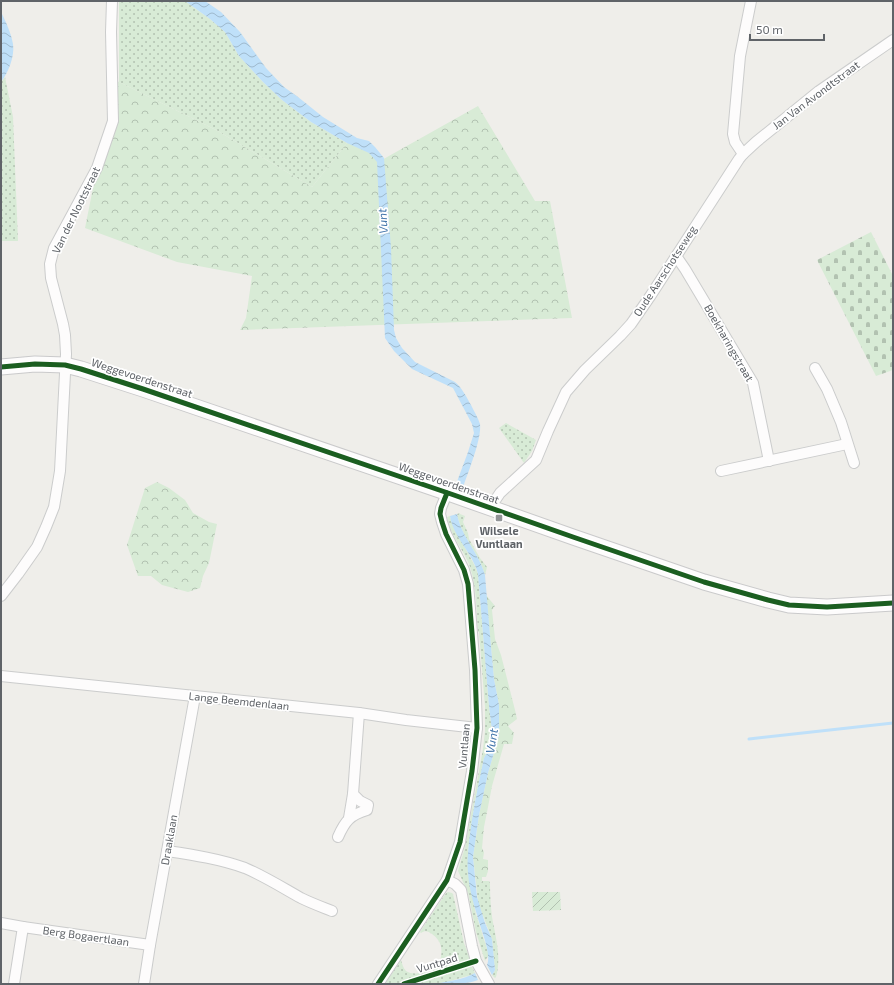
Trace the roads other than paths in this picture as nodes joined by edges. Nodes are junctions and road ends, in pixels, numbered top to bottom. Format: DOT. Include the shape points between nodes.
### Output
graph roads {
  1 [pos="112,1"];
  2 [pos="751,1"];
  3 [pos="893,40"];
  4 [pos="743,154"];
  5 [pos="676,256"];
  6 [pos="65,365"];
  7 [pos="1,367"];
  8 [pos="815,368"];
  9 [pos="847,444"];
  10 [pos="769,461"];
  11 [pos="854,463"];
  12 [pos="721,471"];
  13 [pos="454,495"];
  14 [pos="490,508"];
  15 [pos="1,596"];
  16 [pos="893,603"];
  17 [pos="1,676"];
  18 [pos="195,696"];
  19 [pos="359,713"];
  20 [pos="477,728"];
  21 [pos="353,794"];
  22 [pos="349,818"];
  23 [pos="338,837"];
  24 [pos="167,851"];
  25 [pos="447,880"];
  26 [pos="332,911"];
  27 [pos="1,923"];
  28 [pos="23,927"];
  29 [pos="150,945"];
  30 [pos="488,982"];
  31 [pos="14,984"];
  32 [pos="144,984"];
  33 [pos="378,984"];
  1 -- 6 [label="street, Van der Nootstraat" via="113,121 97,168 54,248 50,264 65,335"];
  2 -- 4 [label="street" via="740,56 733,134"];
  3 -- 4 [label="street, Jan Van Avondtstraat" via="818,91"];
  4 -- 5 [label="street, Oude Aarschotseweg"];
  5 -- 10 [label="street, Boekharingstraat" via="753,383"];
  5 -- 14 [label="street, Oude Aarschotseweg" via="631,324 566,392 536,460 500,492"];
  6 -- 7 [label="street, Weggevoerdenstraat"];
  6 -- 13 [label="street, Weggevoerdenstraat" via="142,388"];
  6 -- 15 [label="street, Van der Nootstraat" via="60,471 54,507 37,547"];
  8 -- 9 [label="street" via="841,422"];
  9 -- 10 [label="street"];
  9 -- 11 [label="street"];
  10 -- 12 [label="street"];
  13 -- 14 [label="street, Weggevoerdenstraat"];
  13 -- 20 [label="street, Vuntlaan" via="441,508 440,514 468,584"];
  14 -- 16 [label="street, Weggevoerdenstraat" via="704,582 789,605 827,607"];
  17 -- 18 [label="street, Lange Beemdenlaan"];
  18 -- 19 [label="street, Lange Beemdenlaan"];
  18 -- 24 [label="street, Draaklaan"];
  19 -- 20 [label="street, Lange Beemdenlaan"];
  19 -- 21 [label="street"];
  20 -- 25 [label="street, Vuntlaan" via="460,842"];
  21 -- 22 [label="street"];
  21 -- 22 [label="street" via="368,805 367,810"];
  22 -- 23 [label="street"];
  24 -- 26 [label="street" via="202,856 245,868 303,899"];
  24 -- 29 [label="street, Draaklaan"];
  25 -- 30 [label="street" via="461,890 472,946 478,965"];
  25 -- 33 [label="street, Vuntlaan"];
  27 -- 28 [label="street, Berg Bogaertlaan"];
  28 -- 29 [label="street, Berg Bogaertlaan"];
  28 -- 31 [label="street"];
  29 -- 32 [label="street, Draaklaan"];
}
